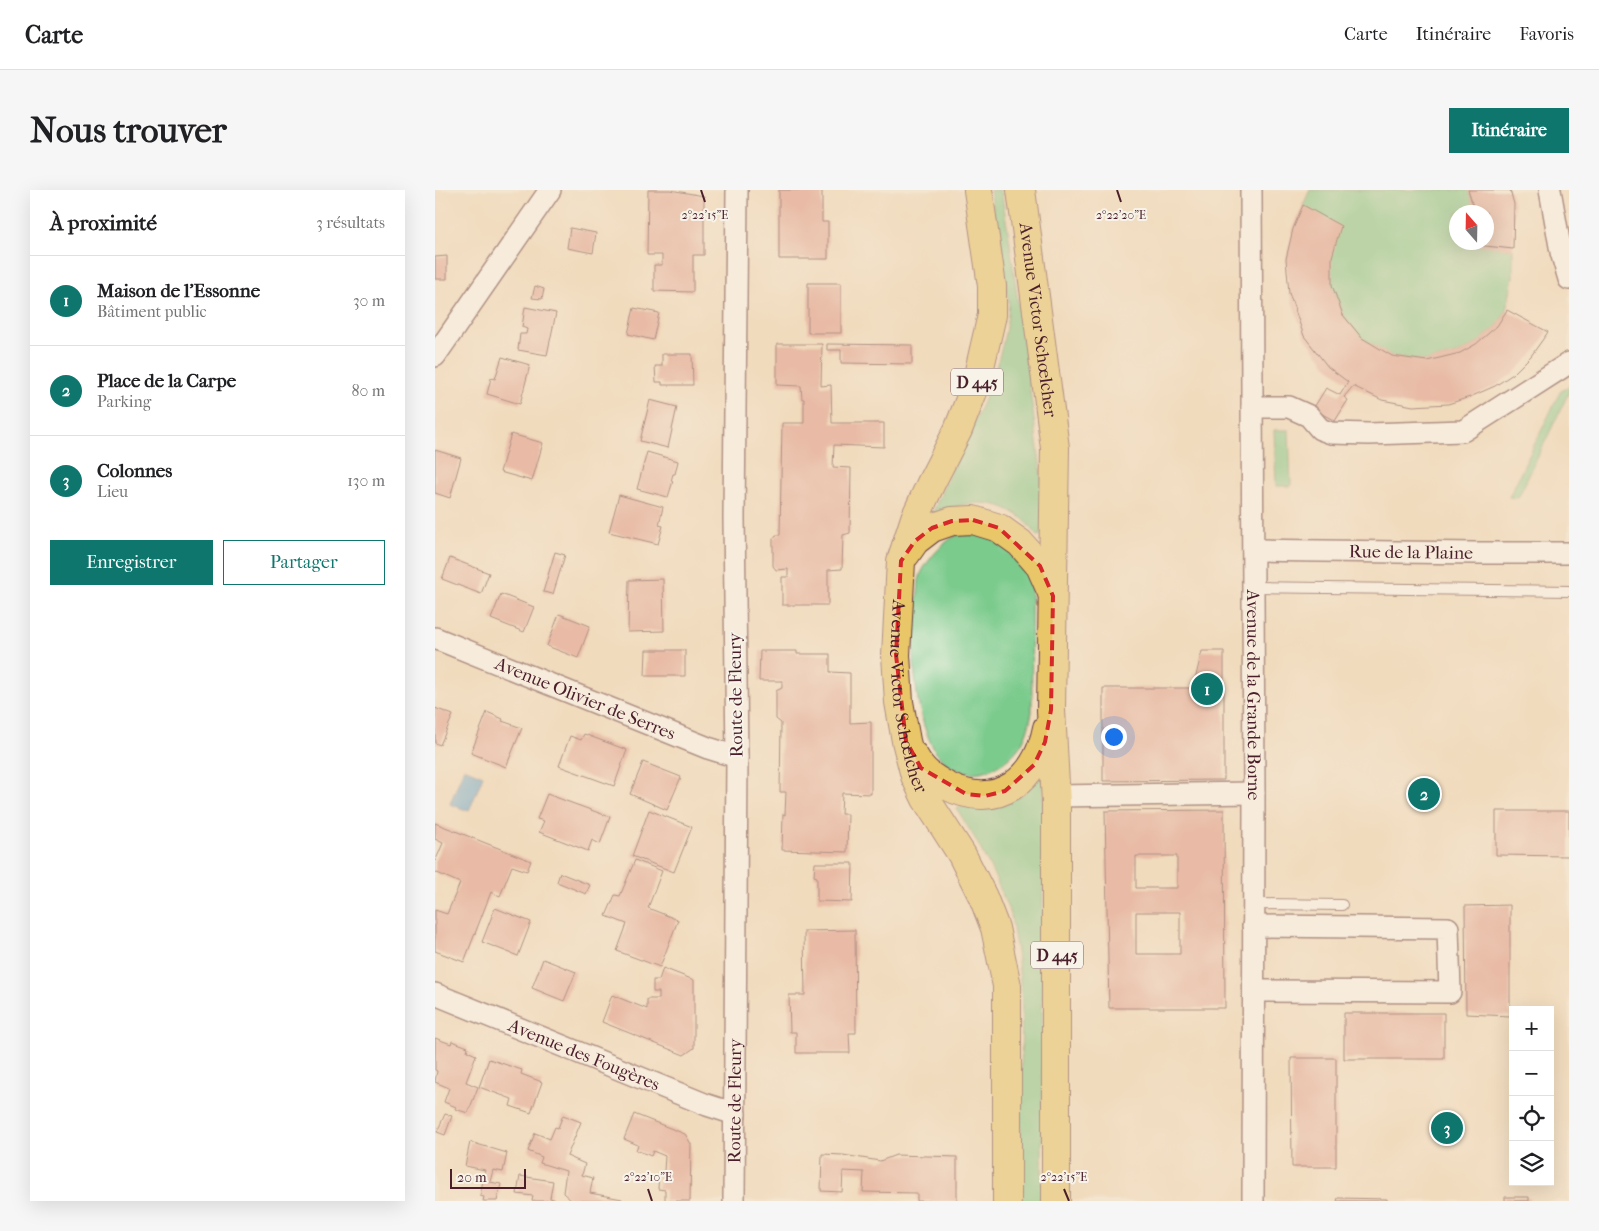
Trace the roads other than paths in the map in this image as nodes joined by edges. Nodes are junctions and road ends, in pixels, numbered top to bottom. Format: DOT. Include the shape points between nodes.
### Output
graph roads {
  1 [pos="550,190"];
  2 [pos="737,190"];
  3 [pos="979,190"];
  4 [pos="1021,190"];
  5 [pos="1251,190"];
  6 [pos="1550,190"];
  7 [pos="1569,280"];
  8 [pos="435,356"];
  9 [pos="1569,363"];
  10 [pos="1252,407"];
  11 [pos="1253,550"];
  12 [pos="1569,553"];
  13 [pos="901,561"];
  14 [pos="1252,587"];
  15 [pos="1569,591"];
  16 [pos="1053,596"];
  17 [pos="435,638"];
  18 [pos="1051,710"];
  19 [pos="906,741"];
  20 [pos="737,757"];
  21 [pos="1254,793"];
  22 [pos="1056,796"];
  23 [pos="1254,904"];
  24 [pos="1342,905"];
  25 [pos="1253,926"];
  26 [pos="1254,991"];
  27 [pos="435,994"];
  28 [pos="735,1114"];
  29 [pos="734,1201"];
  30 [pos="1007,1201"];
  31 [pos="1056,1201"];
  32 [pos="1253,1201"];
  1 -- 8 [label="street"];
  2 -- 20 [label="street, Route de Fleury" via="734,518"];
  3 -- 13 [label="main road, Avenue Victor Schœlcher / D 445" via="992,286 992,314 976,384 915,518"];
  4 -- 16 [label="main road, Avenue Victor Schœlcher / D 445" via="1055,448"];
  5 -- 10 [label="street, Avenue de la Grande Borne"];
  6 -- 7 [label="street"];
  9 -- 10 [label="street" via="1463,431 1331,433 1320,429 1309,416 1289,407"];
  10 -- 11 [label="street, Avenue de la Grande Borne"];
  11 -- 12 [label="street, Rue de la Plaine"];
  11 -- 14 [label="street, Avenue de la Grande Borne"];
  13 -- 16 [label="main road" via="915,541 932,528 952,521 973,520 999,528 1020,543 1040,566"];
  13 -- 19 [label="main road, Avenue Victor Schœlcher / D 445" via="896,655"];
  14 -- 15 [label="lane"];
  14 -- 21 [label="street, Avenue de la Grande Borne"];
  16 -- 18 [label="main road, Avenue Victor Schœlcher / D 445"];
  17 -- 20 [label="street, Avenue Olivier de Serres"];
  18 -- 19 [label="main road" via="1045,742 1034,765 1005,791 985,796 966,794 935,779 921,768"];
  18 -- 22 [label="main road, Avenue Victor Schœlcher / D 445"];
  19 -- 30 [label="main road, Avenue Victor Schœlcher / D 445" via="915,776 962,855 995,928 1007,986"];
  20 -- 28 [label="street, Route de Fleury"];
  21 -- 22 [label="street"];
  21 -- 23 [label="street, Avenue de la Grande Borne"];
  22 -- 31 [label="main road, Avenue Victor Schœlcher / D 445"];
  23 -- 24 [label="lane"];
  23 -- 25 [label="street, Avenue de la Grande Borne"];
  25 -- 26 [label="street, Avenue de la Grande Borne"];
  25 -- 26 [label="street" via="1448,928 1450,992"];
  26 -- 32 [label="street, Avenue de la Grande Borne"];
  27 -- 28 [label="street, Avenue des Fougères"];
  28 -- 29 [label="street, Route de Fleury"];
}
